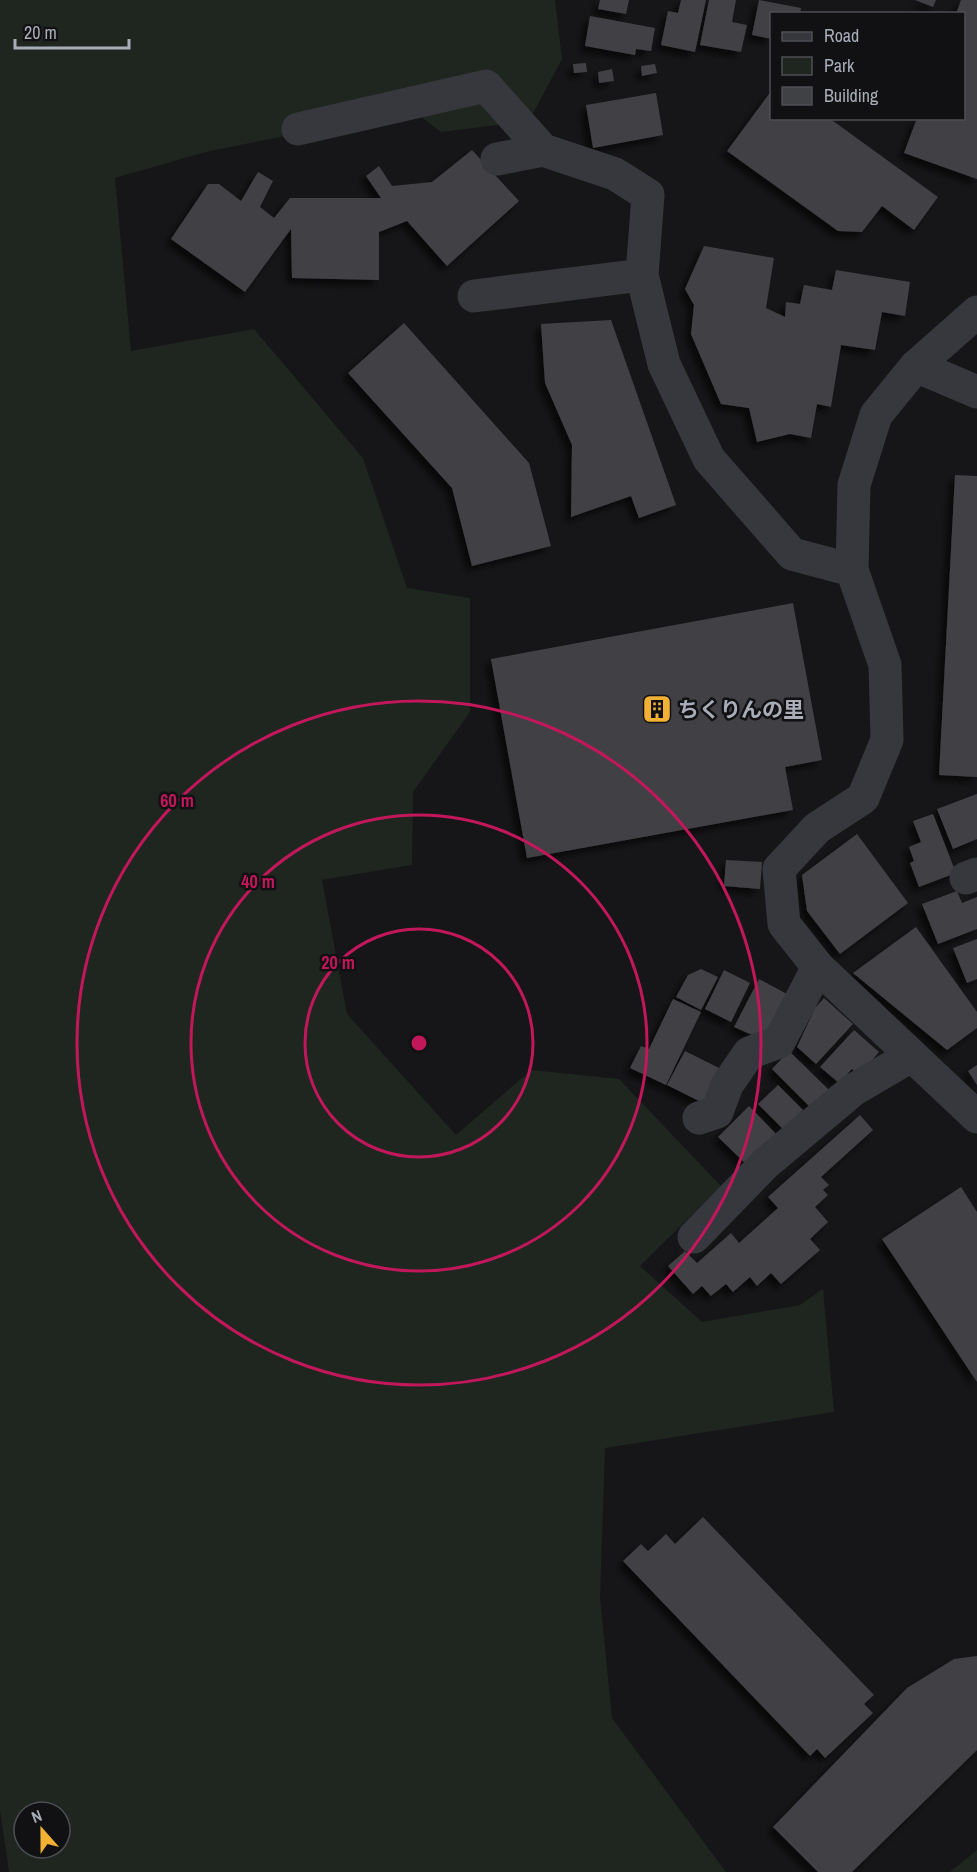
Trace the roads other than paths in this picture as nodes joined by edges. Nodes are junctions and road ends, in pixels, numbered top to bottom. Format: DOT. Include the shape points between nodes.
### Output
graph roads {
  1 [pos="298,129"];
  2 [pos="543,150"];
  3 [pos="496,159"];
  4 [pos="642,275"];
  5 [pos="474,296"];
  6 [pos="977,312"];
  7 [pos="916,366"];
  8 [pos="977,392"];
  9 [pos="852,570"];
  10 [pos="818,967"];
  11 [pos="911,1056"];
  12 [pos="977,1117"];
  13 [pos="699,1118"];
  14 [pos="694,1237"];
  1 -- 2 [label="street" via="486,86"];
  2 -- 3 [label="street"];
  2 -- 4 [label="street" via="615,174 648,195"];
  4 -- 5 [label="street"];
  4 -- 9 [label="street" via="664,364 710,459 792,554"];
  6 -- 7 [label="street"];
  7 -- 8 [label="street"];
  7 -- 9 [label="street" via="876,415 854,485"];
  9 -- 10 [label="street" via="885,665 887,740 863,798 817,828 779,869 784,924"];
  10 -- 11 [label="street"];
  10 -- 13 [label="street" via="779,1042 750,1053 727,1085 717,1112"];
  11 -- 12 [label="street"];
  11 -- 14 [label="street" via="853,1090 766,1163"];
}
